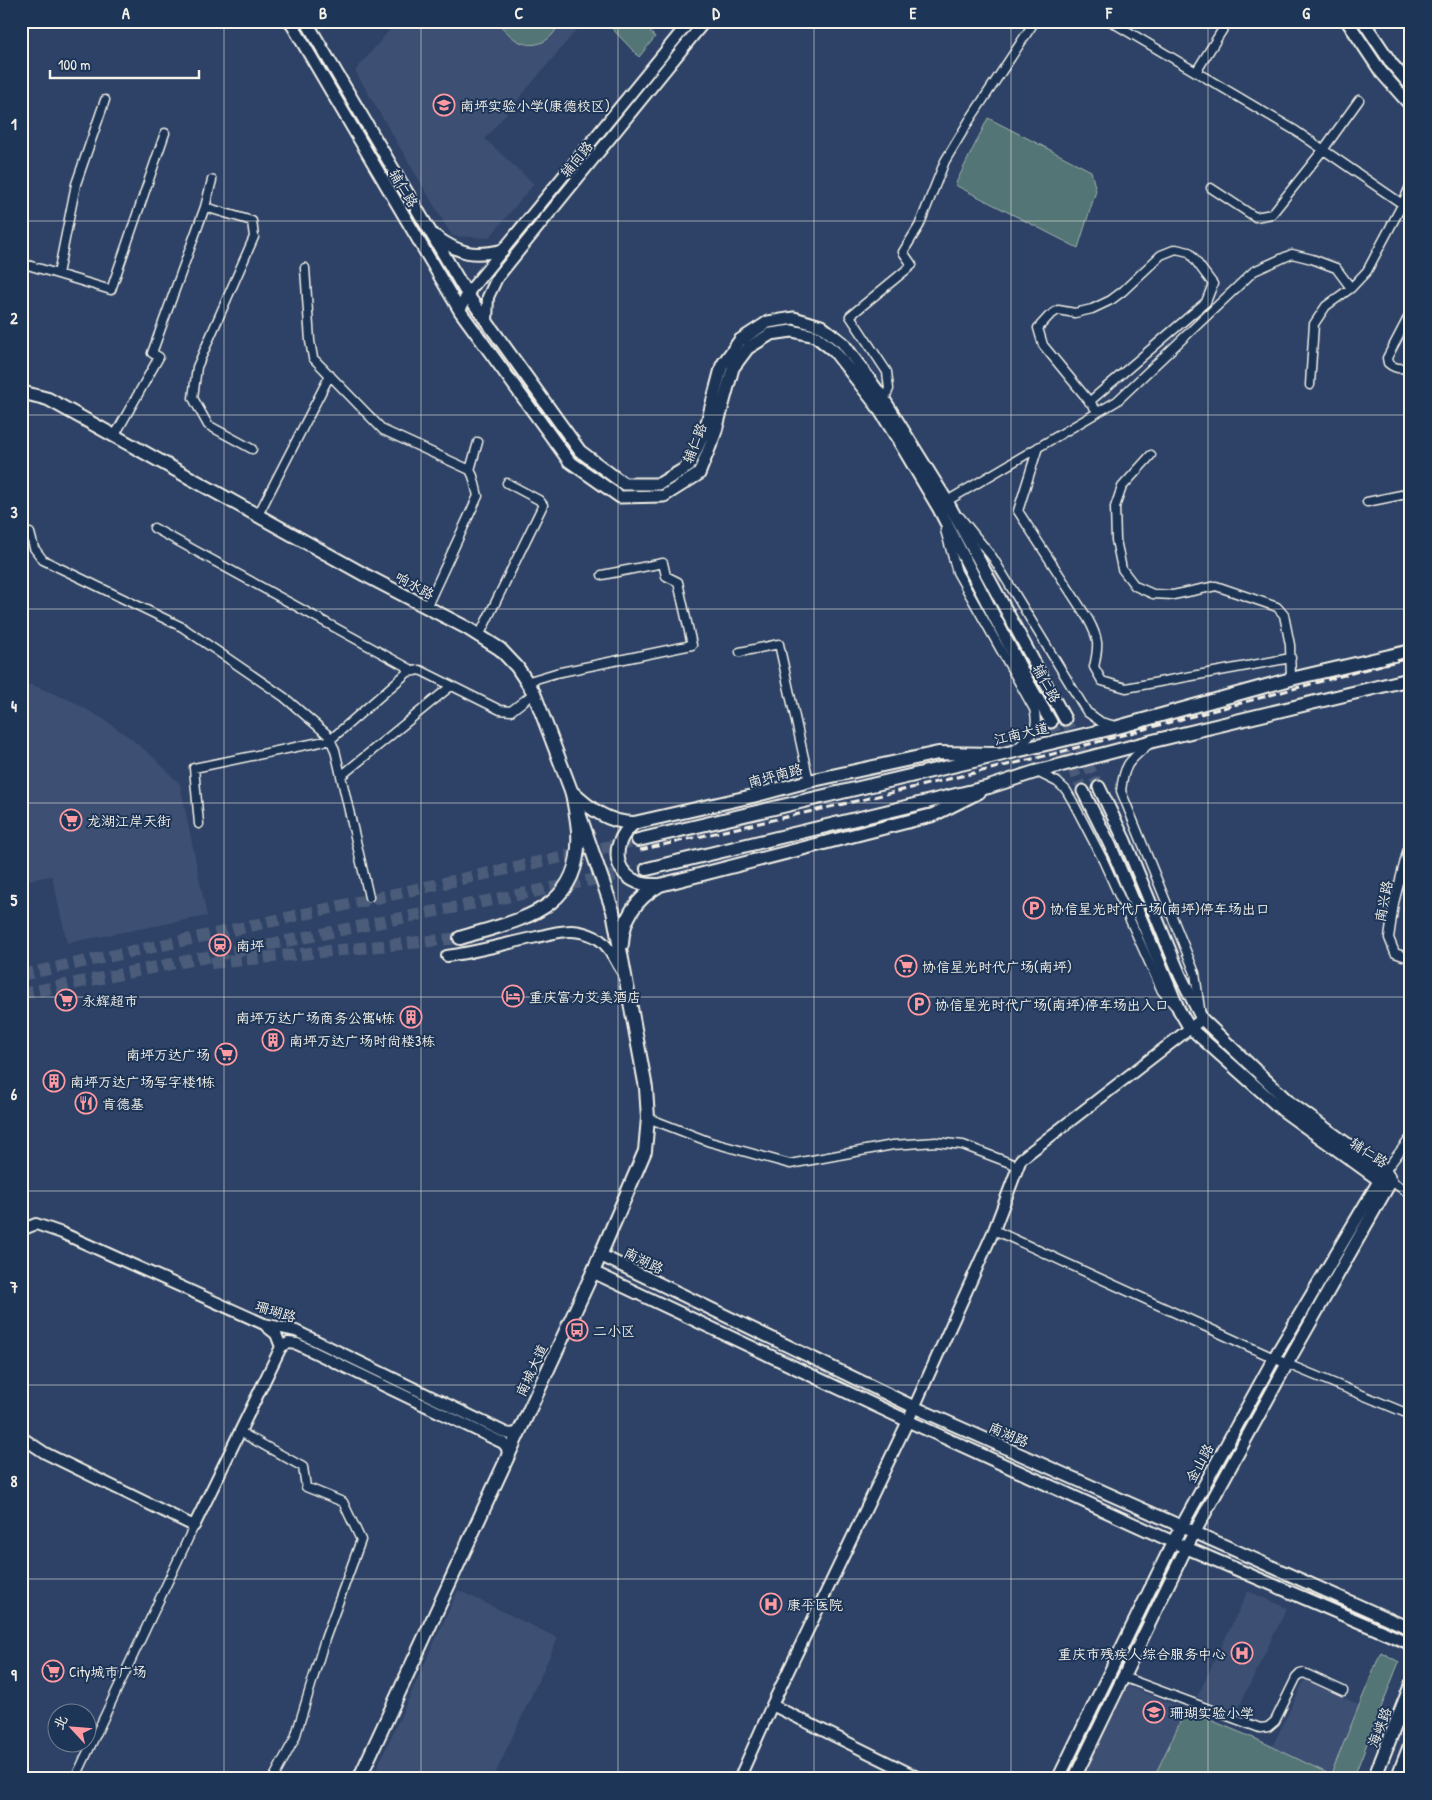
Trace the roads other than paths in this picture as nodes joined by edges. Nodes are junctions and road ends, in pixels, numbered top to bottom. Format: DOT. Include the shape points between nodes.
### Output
graph roads {
  1 [pos="290,21"];
  2 [pos="306,21"];
  3 [pos="690,21"];
  4 [pos="705,21"];
  5 [pos="1035,21"];
  6 [pos="1110,21"];
  7 [pos="1228,21"];
  8 [pos="1346,21"];
  9 [pos="1363,21"];
  10 [pos="1196,72"];
  11 [pos="1411,86"];
  12 [pos="104,100"];
  13 [pos="1359,100"];
  14 [pos="1411,106"];
  15 [pos="165,133"];
  16 [pos="1323,150"];
  17 [pos="212,180"];
  18 [pos="1411,184"];
  19 [pos="1211,188"];
  20 [pos="1402,205"];
  21 [pos="204,207"];
  22 [pos="1411,210"];
  23 [pos="432,233"];
  24 [pos="503,250"];
  25 [pos="21,263"];
  26 [pos="305,268"];
  27 [pos="58,274"];
  28 [pos="1351,288"];
  29 [pos="467,294"];
  30 [pos="460,311"];
  31 [pos="1411,312"];
  32 [pos="487,322"];
  33 [pos="1411,366"];
  34 [pos="330,375"];
  35 [pos="21,384"];
  36 [pos="1310,385"];
  37 [pos="21,392"];
  38 [pos="48,399"];
  39 [pos="1089,402"];
  40 [pos="881,403"];
  41 [pos="1098,412"];
  42 [pos="115,435"];
  43 [pos="478,442"];
  44 [pos="1038,447"];
  45 [pos="252,449"];
  46 [pos="1151,455"];
  47 [pos="470,470"];
  48 [pos="507,483"];
  49 [pos="1411,493"];
  50 [pos="1367,502"];
  51 [pos="943,505"];
  52 [pos="258,515"];
  53 [pos="154,528"];
  54 [pos="30,533"];
  55 [pos="602,576"];
  56 [pos="426,608"];
  57 [pos="479,636"];
  58 [pos="1411,651"];
  59 [pos="740,652"];
  60 [pos="1291,658"];
  61 [pos="414,671"];
  62 [pos="1291,679"];
  63 [pos="1411,679"];
  64 [pos="526,682"];
  65 [pos="451,686"];
  66 [pos="534,693"];
  67 [pos="1066,719"];
  68 [pos="1051,722"];
  69 [pos="1118,727"];
  70 [pos="330,740"];
  71 [pos="1153,741"];
  72 [pos="1015,750"];
  73 [pos="998,754"];
  74 [pos="1035,772"];
  75 [pos="341,776"];
  76 [pos="809,781"];
  77 [pos="989,787"];
  78 [pos="1099,787"];
  79 [pos="1083,791"];
  80 [pos="571,792"];
  81 [pos="634,823"];
  82 [pos="198,824"];
  83 [pos="1411,837"];
  84 [pos="638,840"];
  85 [pos="647,869"];
  86 [pos="660,885"];
  87 [pos="369,897"];
  88 [pos="460,938"];
  89 [pos="447,956"];
  90 [pos="621,956"];
  91 [pos="1411,957"];
  92 [pos="624,974"];
  93 [pos="1179,1010"];
  94 [pos="1202,1019"];
  95 [pos="1189,1027"];
  96 [pos="648,1118"];
  97 [pos="1411,1137"];
  98 [pos="1018,1166"];
  99 [pos="1385,1177"];
  100 [pos="1411,1195"];
  101 [pos="21,1230"];
  102 [pos="994,1230"];
  103 [pos="600,1255"];
  104 [pos="593,1272"];
  105 [pos="264,1324"];
  106 [pos="281,1347"];
  107 [pos="1274,1358"];
  108 [pos="1287,1364"];
  109 [pos="914,1407"];
  110 [pos="1411,1415"];
  111 [pos="908,1421"];
  112 [pos="240,1432"];
  113 [pos="519,1432"];
  114 [pos="21,1437"];
  115 [pos="508,1456"];
  116 [pos="194,1526"];
  117 [pos="1181,1527"];
  118 [pos="1194,1533"];
  119 [pos="1173,1542"];
  120 [pos="1186,1548"];
  121 [pos="1411,1629"];
  122 [pos="1411,1644"];
  123 [pos="1123,1677"];
  124 [pos="1411,1685"];
  125 [pos="1343,1691"];
  126 [pos="772,1705"];
  127 [pos="1411,1743"];
  128 [pos="75,1779"];
  129 [pos="273,1779"];
  130 [pos="359,1779"];
  131 [pos="739,1779"];
  132 [pos="921,1779"];
  133 [pos="1058,1779"];
  134 [pos="1074,1779"];
  135 [pos="1374,1779"];
  136 [pos="1397,1779"];
  1 -- 30 [label="main road, 辅仁路"];
  2 -- 23 [label="main road, 辅仁路"];
  3 -- 24 [label="street, 辅向路"];
  4 -- 32 [label="street, 辅向路" via="497,278 488,297"];
  5 -- 40 [label="street" via="945,161 919,226 903,252 912,265 850,316 887,372 889,388"];
  6 -- 10 [label="street"];
  7 -- 10 [label="street"];
  8 -- 14 [label="main road" via="1381,72"];
  9 -- 11 [label="main road"];
  10 -- 16 [label="street"];
  12 -- 27 [label="street" via="76,184"];
  13 -- 16 [label="street"];
  15 -- 27 [label="street" via="111,290"];
  16 -- 19 [label="street" via="1272,214 1255,217"];
  16 -- 20 [label="street"];
  17 -- 21 [label="street"];
  18 -- 20 [label="street"];
  20 -- 22 [label="street"];
  20 -- 28 [label="street" via="1367,271"];
  21 -- 42 [label="street" via="152,353 159,357"];
  21 -- 45 [label="street" via="252,221 254,237 197,367 193,398 208,426"];
  23 -- 24 [label="main road" via="463,252 476,254"];
  23 -- 29 [label="main road, 辅仁路"];
  24 -- 29 [label="street, 辅向路"];
  25 -- 27 [label="street"];
  26 -- 34 [label="street" via="313,358"];
  28 -- 36 [label="street" via="1326,306 1314,324"];
  28 -- 41 [label="street" via="1336,268 1292,254 1254,271 1117,401"];
  29 -- 30 [label="street, 辅向路"];
  29 -- 32 [label="main road, 辅仁路"];
  30 -- 40 [label="main road, 辅仁路" via="569,460 620,497 664,496 699,474 715,434 733,368 748,348 771,334 792,331 815,336 834,351"];
  31 -- 33 [label="street" via="1387,358 1388,363 1398,369"];
  32 -- 40 [label="main road, 辅仁路" via="580,451 624,484 659,484 689,466 705,430 722,364 740,340 768,322 794,318 821,326 843,342"];
  34 -- 47 [label="street" via="383,430"];
  34 -- 52 [label="street"];
  35 -- 38 [label="main road"];
  37 -- 38 [label="main road, 响水路"];
  38 -- 42 [label="main road, 响水路"];
  39 -- 39 [label="street" via="1043,345 1038,328 1058,310 1075,313 1111,300 1161,255 1176,248 1190,252 1213,284 1206,302"];
  39 -- 41 [label="street"];
  40 -- 51 [label="main road, 辅仁路"];
  41 -- 44 [label="street"];
  42 -- 52 [label="main road, 响水路"];
  43 -- 47 [label="street"];
  44 -- 51 [label="street"];
  44 -- 60 [label="street" via="1018,511 1097,635 1094,667 1102,681 1126,688"];
  46 -- 60 [label="street" via="1122,487 1116,507 1116,540 1122,569 1135,586 1153,594 1173,595 1216,586 1277,607 1284,615"];
  47 -- 56 [label="street" via="478,496"];
  48 -- 57 [label="street" via="543,505"];
  49 -- 50 [label="street"];
  51 -- 67 [label="main road, 辅仁路"];
  51 -- 68 [label="main road, 辅仁路" via="1029,684"];
  51 -- 69 [label="street" via="993,558 1087,712 1101,722"];
  51 -- 72 [label="street" via="957,572 1034,709 1037,720 1032,735"];
  52 -- 56 [label="main road, 响水路"];
  53 -- 61 [label="street"];
  54 -- 70 [label="street" via="34,548 43,560 182,627 284,697"];
  55 -- 64 [label="street" via="663,563 666,576 678,582 692,645"];
  56 -- 57 [label="main road, 响水路"];
  57 -- 64 [label="main road, 响水路" via="500,649"];
  58 -- 62 [label="main road, 江南大道"];
  59 -- 76 [label="street" via="779,644"];
  60 -- 62 [label="street"];
  61 -- 65 [label="street" via="420,670"];
  61 -- 70 [label="street" via="408,672"];
  62 -- 69 [label="main road, 江南大道"];
  63 -- 71 [label="main road"];
  64 -- 66 [label="main road, 响水路"];
  65 -- 66 [label="street" via="500,710 510,711"];
  65 -- 75 [label="street"];
  66 -- 80 [label="main road, 响水路"];
  69 -- 72 [label="main road, 江南大道"];
  70 -- 75 [label="street"];
  70 -- 82 [label="street" via="194,768"];
  71 -- 74 [label="main road"];
  71 -- 94 [label="street" via="1130,761 1123,774 1121,791 1194,974"];
  72 -- 73 [label="main road, 江南大道"];
  73 -- 76 [label="main road, 南坪南路" via="938,753"];
  73 -- 84 [label="main road, 江南大道"];
  74 -- 77 [label="main road"];
  74 -- 93 [label="street" via="1066,790 1102,858 1162,991"];
  75 -- 87 [label="street"];
  76 -- 81 [label="main road, 南坪南路"];
  77 -- 85 [label="main road"];
  77 -- 86 [label="main road" via="933,815"];
  78 -- 94 [label="main road, 辅仁路"];
  79 -- 93 [label="main road, 辅仁路" via="1111,847"];
  80 -- 81 [label="main road, 南坪南路" via="604,817"];
  80 -- 88 [label="main road" via="578,830 577,861 563,891 547,907 525,919"];
  80 -- 90 [label="main road, 响水路" via="613,911"];
  81 -- 86 [label="main road" via="620,839 618,861 634,882 645,886"];
  83 -- 91 [label="street, 南兴路" via="1394,903 1389,938 1395,953"];
  86 -- 90 [label="main road" via="646,893 634,906 622,935"];
  89 -- 92 [label="street" via="548,934 584,932 606,944"];
  90 -- 92 [label="main road, 南城大道"];
  92 -- 96 [label="main road, 南城大道" via="646,1088"];
  93 -- 95 [label="main road, 辅仁路"];
  94 -- 95 [label="street"];
  94 -- 99 [label="main road, 辅仁路" via="1289,1102"];
  95 -- 98 [label="street" via="1021,1159"];
  95 -- 99 [label="main road, 辅仁路" via="1282,1110"];
  96 -- 98 [label="street" via="710,1142 790,1164 893,1145 936,1142 963,1145"];
  96 -- 103 [label="main road, 南城大道" via="645,1151"];
  97 -- 99 [label="street"];
  98 -- 102 [label="street"];
  99 -- 100 [label="street"];
  99 -- 107 [label="main road, 金山路"];
  99 -- 108 [label="main road"];
  101 -- 105 [label="street, 珊瑚路" via="36,1224 62,1233"];
  102 -- 107 [label="street"];
  102 -- 109 [label="street"];
  103 -- 104 [label="main road, 南城大道"];
  103 -- 109 [label="main road, 南湖路"];
  104 -- 111 [label="main road"];
  104 -- 113 [label="main road, 南城大道"];
  105 -- 106 [label="street" via="276,1334"];
  105 -- 113 [label="street, 珊瑚路" via="296,1331 506,1433"];
  106 -- 112 [label="street"];
  106 -- 115 [label="street" via="288,1343 297,1344 503,1443"];
  107 -- 108 [label="street"];
  107 -- 117 [label="main road, 金山路"];
  108 -- 110 [label="street"];
  108 -- 118 [label="main road"];
  109 -- 111 [label="street"];
  109 -- 117 [label="main road, 南湖路"];
  111 -- 119 [label="main road"];
  111 -- 126 [label="street"];
  112 -- 116 [label="street"];
  112 -- 129 [label="street" via="303,1468 306,1487 343,1502 361,1540 294,1738"];
  113 -- 115 [label="main road, 南城大道"];
  114 -- 116 [label="street" via="44,1453"];
  115 -- 130 [label="main road, 南城大道"];
  116 -- 128 [label="street"];
  117 -- 118 [label="main road, 南湖路"];
  117 -- 119 [label="main road, 金山路"];
  118 -- 120 [label="main road"];
  118 -- 121 [label="main road, 南湖路"];
  119 -- 120 [label="main road"];
  119 -- 133 [label="main road, 金山路"];
  120 -- 122 [label="main road"];
  120 -- 123 [label="main road"];
  123 -- 125 [label="street" via="1260,1728 1275,1721 1300,1674"];
  123 -- 134 [label="main road"];
  124 -- 135 [label="main road, 海峡路"];
  126 -- 131 [label="street"];
  126 -- 132 [label="street"];
  127 -- 136 [label="main road"];
}
